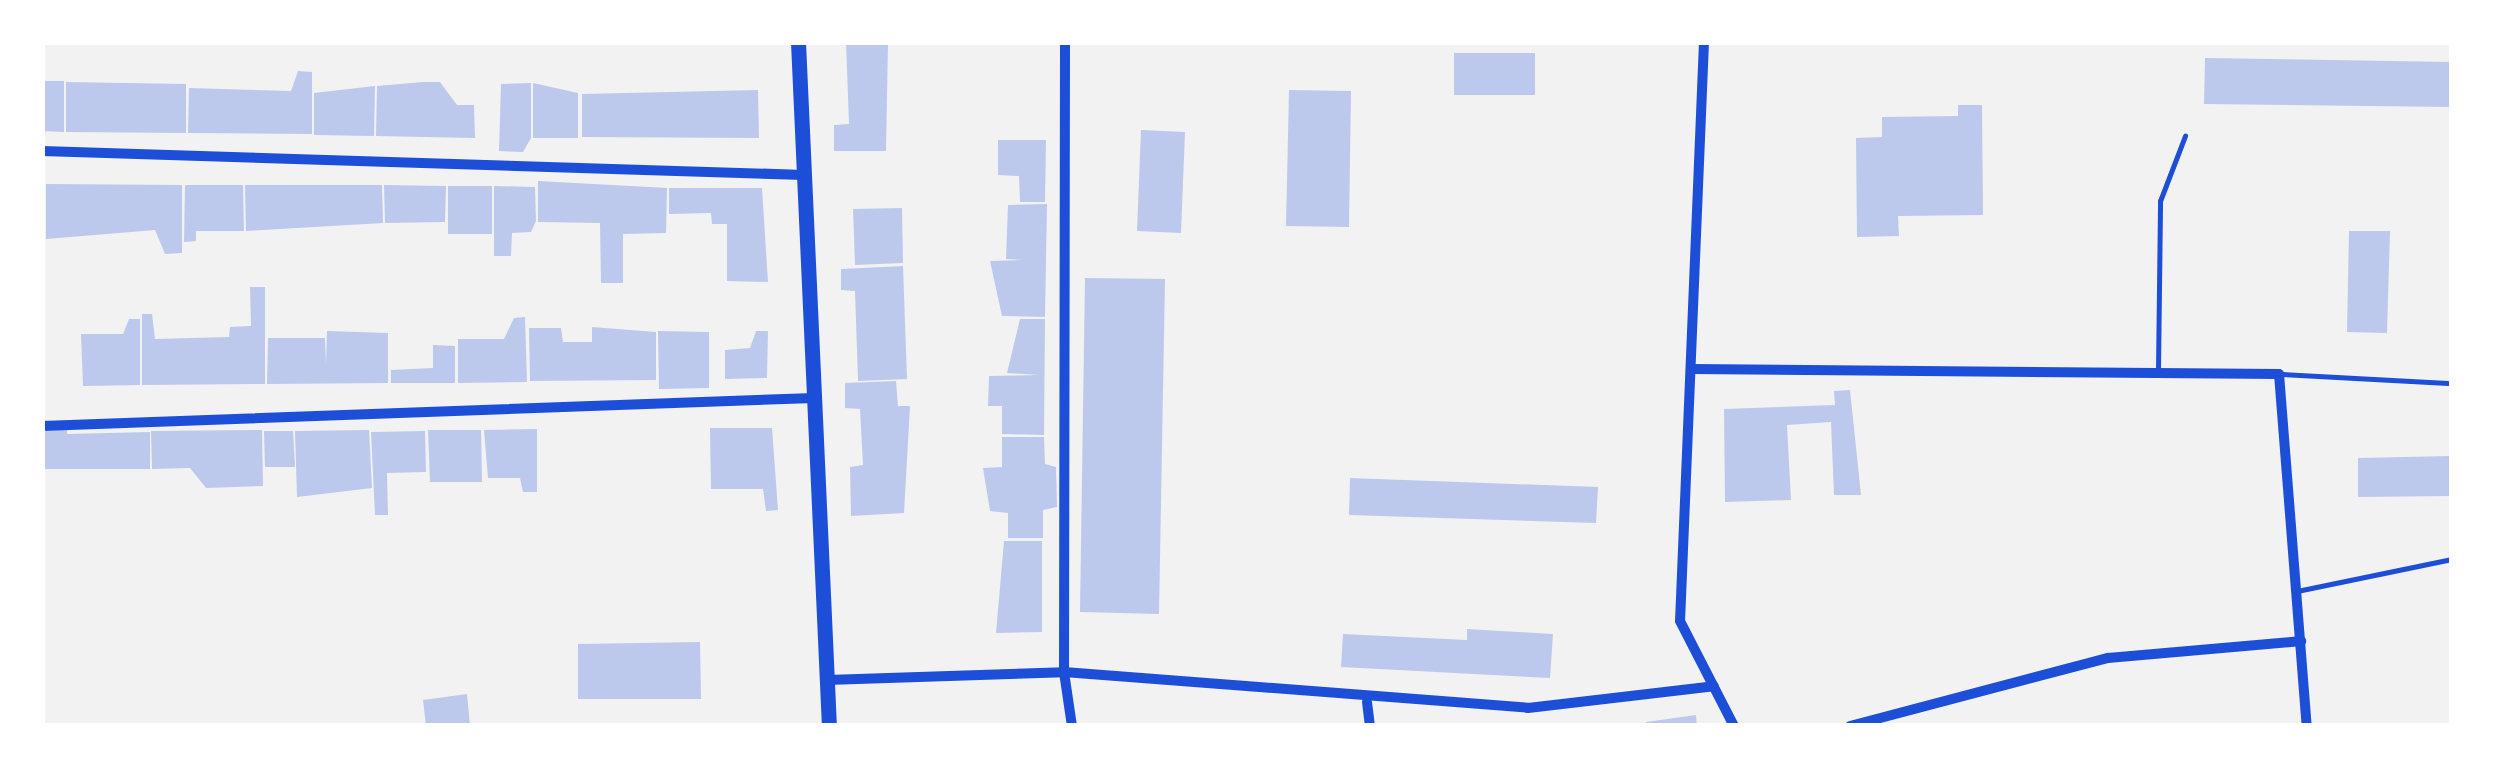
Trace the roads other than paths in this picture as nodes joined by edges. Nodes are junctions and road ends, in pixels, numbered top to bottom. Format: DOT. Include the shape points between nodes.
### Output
graph roads {
  1 [pos="798,42"];
  2 [pos="1065,42"];
  3 [pos="1704,42"];
  4 [pos="2185,136"];
  5 [pos="42,150"];
  6 [pos="804,175"];
  7 [pos="1691,369"];
  8 [pos="2158,373"];
  9 [pos="2279,374"];
  10 [pos="2448,383"];
  11 [pos="814,398"];
  12 [pos="42,426"];
  13 [pos="2452,559"];
  14 [pos="2297,591"];
  15 [pos="2301,641"];
  16 [pos="1064,672"];
  17 [pos="827,680"];
  18 [pos="1714,686"];
  19 [pos="1367,702"];
  20 [pos="830,726"];
  21 [pos="1072,726"];
  22 [pos="1370,726"];
  23 [pos="1734,726"];
  24 [pos="1850,726"];
  25 [pos="2308,726"];
  1 -- 6 [label="main road"];
  2 -- 16 [label="street"];
  3 -- 7 [label="street"];
  4 -- 8 [label="lane" via="2160,201"];
  5 -- 6 [label="street"];
  6 -- 11 [label="main road"];
  7 -- 8 [label="street"];
  7 -- 18 [label="street" via="1680,620"];
  8 -- 9 [label="street"];
  9 -- 10 [label="lane"];
  9 -- 14 [label="street"];
  11 -- 12 [label="street"];
  11 -- 17 [label="main road"];
  13 -- 14 [label="lane"];
  14 -- 15 [label="street"];
  15 -- 24 [label="street" via="2108,658"];
  15 -- 25 [label="street"];
  16 -- 17 [label="street"];
  16 -- 19 [label="street"];
  16 -- 21 [label="street"];
  17 -- 20 [label="main road"];
  18 -- 19 [label="street" via="1528,708"];
  18 -- 23 [label="street"];
  19 -- 22 [label="street"];
}
